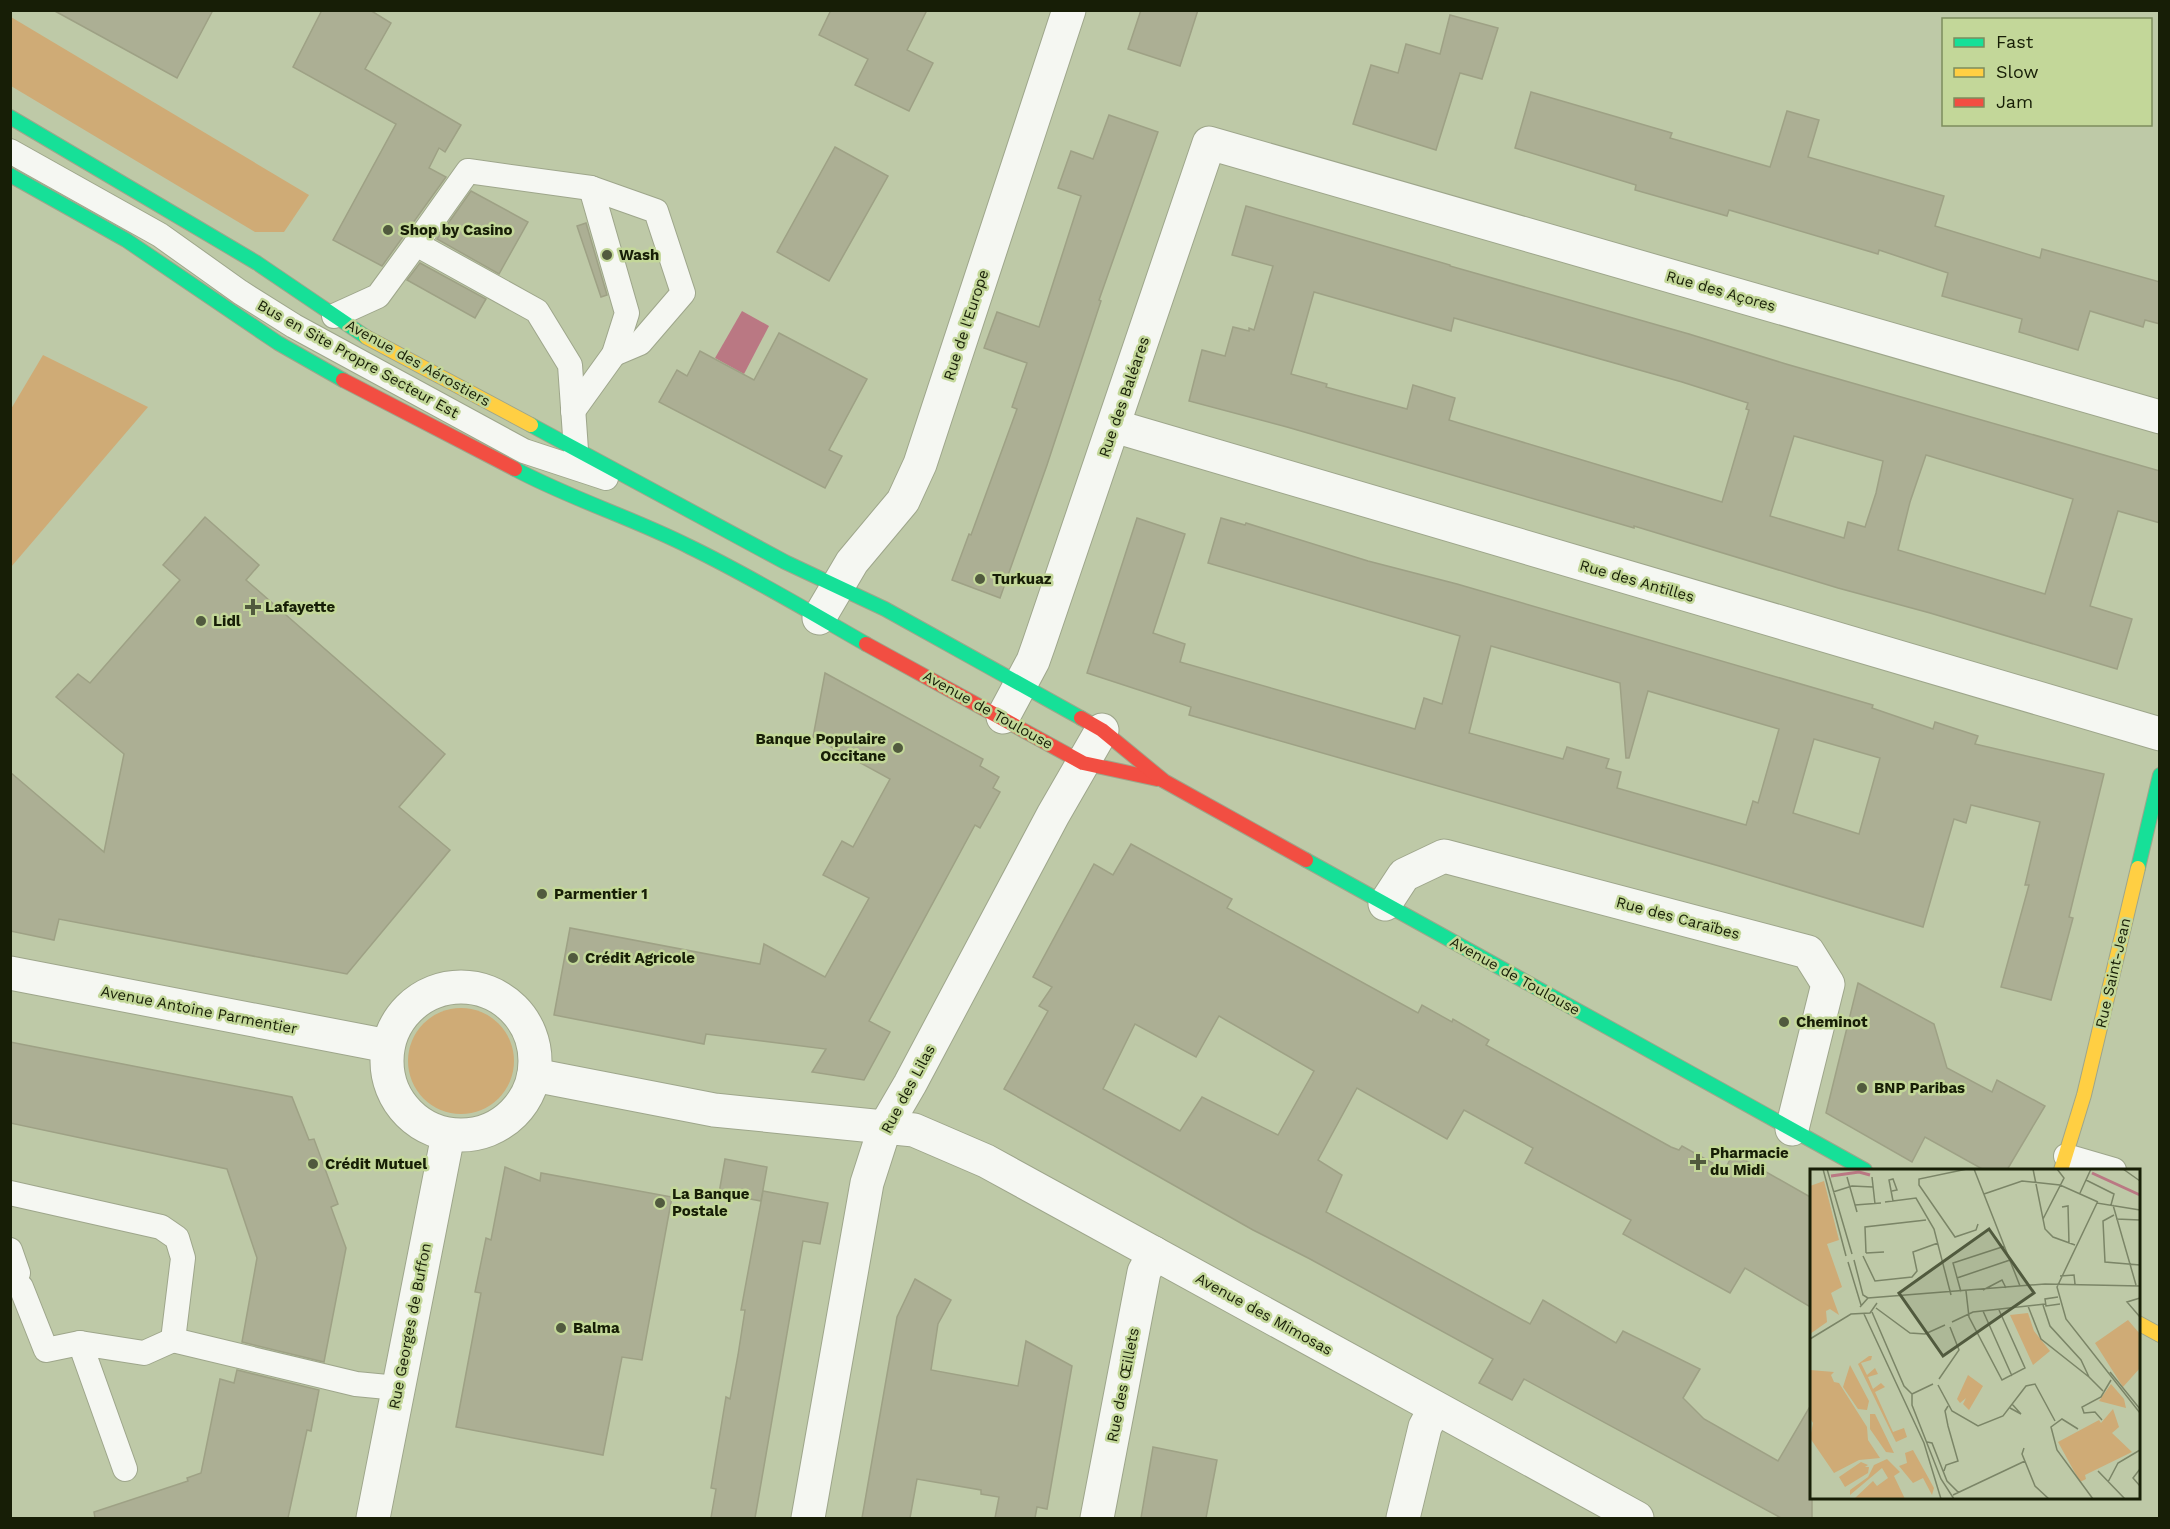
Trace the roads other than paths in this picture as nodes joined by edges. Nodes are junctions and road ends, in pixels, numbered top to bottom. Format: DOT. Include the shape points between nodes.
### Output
graph roads {
  1 [pos="1069,10"];
  2 [pos="10,117"];
  3 [pos="10,151"];
  4 [pos="1282,164"];
  5 [pos="10,176"];
  6 [pos="591,188"];
  7 [pos="416,244"];
  8 [pos="334,316"];
  9 [pos="614,354"];
  10 [pos="573,411"];
  11 [pos="2160,417"];
  12 [pos="1114,426"];
  13 [pos="576,450"];
  14 [pos="660,495"];
  15 [pos="838,586"];
  16 [pos="819,618"];
  17 [pos="1022,684"];
  18 [pos="1003,717"];
  19 [pos="1102,730"];
  20 [pos="2160,734"];
  21 [pos="1083,763"];
  22 [pos="2160,775"];
  23 [pos="1164,781"];
  24 [pos="1386,904"];
  25 [pos="10,973"];
  26 [pos="388,1046"];
  27 [pos="534,1075"];
  28 [pos="885,1127"];
  29 [pos="1792,1130"];
  30 [pos="448,1134"];
  31 [pos="2064,1163"];
  32 [pos="1863,1169"];
  33 [pos="2107,1169"];
  34 [pos="10,1193"];
  35 [pos="10,1250"];
  36 [pos="1154,1253"];
  37 [pos="2140,1324"];
  38 [pos="2160,1335"];
  39 [pos="173,1340"];
  40 [pos="80,1343"];
  41 [pos="398,1388"];
  42 [pos="1435,1408"];
  43 [pos="125,1469"];
  44 [pos="373,1518"];
  45 [pos="808,1518"];
  46 [pos="1097,1518"];
  47 [pos="1403,1518"];
  48 [pos="1637,1518"];
  1 -- 15 [label="street, Rue de l'Europe" via="920,464 903,501 852,562"];
  2 -- 8 [label="main road, Avenue des Aérostiers" via="250,259"];
  3 -- 14 [label="lane, Bus en Site Propre Secteur Est" via="160,235 294,326 513,446"];
  4 -- 11 [label="street, Rue des Açores"];
  4 -- 12 [label="street, Rue des Baléares" via="1209,144"];
  5 -- 16 [label="main road" via="126,240 278,343 348,383 539,482 691,547"];
  6 -- 7 [label="lane" via="468,171"];
  6 -- 9 [label="lane" via="627,313"];
  6 -- 9 [label="lane" via="656,211 683,293 640,343"];
  7 -- 8 [label="lane" via="378,296"];
  7 -- 10 [label="lane" via="537,311 570,365"];
  8 -- 13 [label="main road, Avenue des Aérostiers"];
  9 -- 10 [label="lane"];
  10 -- 13 [label="lane"];
  12 -- 17 [label="street, Rue des Baléares"];
  12 -- 20 [label="street, Rue des Antilles"];
  13 -- 14 [label="main road, Avenue des Aérostiers"];
  14 -- 15 [label="main road, Avenue des Aérostiers"];
  15 -- 16 [label="street, Rue de l'Europe"];
  15 -- 17 [label="main road, Avenue de Toulouse"];
  16 -- 18 [label="main road, Avenue de Toulouse"];
  17 -- 18 [label="street, Rue des Baléares"];
  17 -- 19 [label="main road, Avenue de Toulouse"];
  18 -- 21 [label="main road, Avenue de Toulouse"];
  19 -- 21 [label="street, Rue des Lilas"];
  19 -- 23 [label="main road, Avenue de Toulouse"];
  21 -- 23 [label="main road, Avenue de Toulouse"];
  21 -- 28 [label="street, Rue des Lilas"];
  22 -- 31 [label="main road, Rue Saint-Jean" via="2084,1095"];
  23 -- 24 [label="main road, Avenue de Toulouse"];
  24 -- 29 [label="main road, Avenue de Toulouse"];
  24 -- 29 [label="street, Rue des Caraïbes" via="1404,874 1444,856 1808,952 1828,984"];
  25 -- 26 [label="street, Avenue Antoine Parmentier"];
  26 -- 27 [label="street" via="404,1012 418,999 454,986 473,987 496,995 515,1009 528,1029 535,1052"];
  26 -- 30 [label="street" via="387,1070 393,1093 407,1112 426,1127"];
  27 -- 28 [label="street" via="714,1110"];
  27 -- 30 [label="street" via="523,1102 503,1122 477,1134"];
  28 -- 36 [label="street, Avenue des Mimosas" via="914,1130 986,1161"];
  28 -- 45 [label="street, Rue des Lilas" via="867,1183"];
  29 -- 32 [label="main road, Avenue de Toulouse"];
  30 -- 41 [label="street, Rue Georges de Buffon"];
  31 -- 33 [label="lane"];
  34 -- 39 [label="lane" via="161,1227 177,1238 183,1258"];
  35 -- 40 [label="lane" via="46,1350"];
  36 -- 42 [label="street, Avenue des Mimosas"];
  36 -- 46 [label="street, Rue des Œillets" via="1144,1272"];
  37 -- 38 [label="main road"];
  39 -- 40 [label="lane" via="144,1353"];
  39 -- 41 [label="lane" via="356,1384"];
  40 -- 43 [label="lane"];
  41 -- 44 [label="street, Rue Georges de Buffon"];
  42 -- 47 [label="street" via="1425,1427"];
  42 -- 48 [label="street, Avenue des Mimosas"];
}
